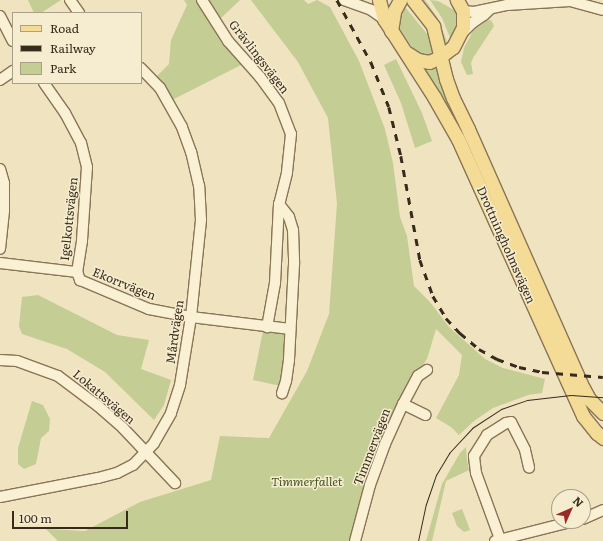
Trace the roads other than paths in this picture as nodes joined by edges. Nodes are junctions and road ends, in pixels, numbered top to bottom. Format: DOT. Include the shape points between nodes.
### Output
graph roads {
  1 [pos="70,0"];
  2 [pos="202,0"];
  3 [pos="344,0"];
  4 [pos="379,0"];
  5 [pos="400,0"];
  6 [pos="413,0"];
  7 [pos="573,0"];
  8 [pos="460,6"];
  9 [pos="490,9"];
  10 [pos="603,10"];
  11 [pos="78,12"];
  12 [pos="0,16"];
  13 [pos="384,19"];
  14 [pos="391,31"];
  15 [pos="460,35"];
  16 [pos="12,39"];
  17 [pos="453,47"];
  18 [pos="405,52"];
  19 [pos="440,57"];
  20 [pos="142,69"];
  21 [pos="12,72"];
  22 [pos="0,80"];
  23 [pos="45,84"];
  24 [pos="468,129"];
  25 [pos="0,169"];
  26 [pos="279,204"];
  27 [pos="0,249"];
  28 [pos="0,263"];
  29 [pos="77,272"];
  30 [pos="191,317"];
  31 [pos="267,327"];
  32 [pos="290,329"];
  33 [pos="0,360"];
  34 [pos="427,370"];
  35 [pos="282,393"];
  36 [pos="402,404"];
  37 [pos="603,413"];
  38 [pos="426,415"];
  39 [pos="603,438"];
  40 [pos="146,452"];
  41 [pos="529,468"];
  42 [pos="175,483"];
  43 [pos="0,497"];
  44 [pos="603,510"];
  45 [pos="591,516"];
  46 [pos="591,518"];
  47 [pos="603,518"];
  48 [pos="551,527"];
  49 [pos="498,540"];
  50 [pos="355,541"];
  1 -- 11 [label="street"];
  2 -- 26 [label="street, Grävlingsvägen" via="228,41 279,103 291,134 287,173"];
  3 -- 13 [label="street" via="371,10"];
  4 -- 13 [label="main road"];
  5 -- 14 [label="main road" via="394,11"];
  6 -- 19 [label="main road, Drottningholmsvägen" via="433,26"];
  7 -- 9 [label="street" via="515,4"];
  7 -- 10 [label="street"];
  8 -- 9 [label="street" via="474,12"];
  8 -- 15 [label="main road" via="463,27"];
  9 -- 15 [label="street"];
  12 -- 16 [label="street"];
  13 -- 14 [label="main road"];
  14 -- 18 [label="main road, Drottningholmsvägen"];
  15 -- 17 [label="main road"];
  17 -- 19 [label="main road"];
  17 -- 24 [label="main road, Drottningholmsvägen" via="448,67"];
  18 -- 19 [label="main road" via="425,62"];
  18 -- 39 [label="main road, Drottningholmsvägen" via="458,138 583,416"];
  19 -- 24 [label="main road, Drottningholmsvägen" via="452,98"];
  20 -- 30 [label="street, Mårdvägen" via="160,88 182,127 199,186 201,220"];
  21 -- 22 [label="street"];
  23 -- 29 [label="street, Igelkottsvägen" via="65,113 81,143 87,167 82,241"];
  24 -- 37 [label="main road, Drottningholmsvägen" via="583,388 589,399"];
  25 -- 27 [label="street" via="4,183"];
  26 -- 31 [label="street, Grävlingsvägen" via="275,283"];
  26 -- 32 [label="street" via="290,217 293,230 294,264"];
  28 -- 29 [label="street, Ekorrvägen"];
  29 -- 30 [label="street, Ekorrvägen" via="80,280 149,310"];
  30 -- 31 [label="street, Ekorrvägen"];
  30 -- 40 [label="street, Mårdvägen" via="180,385 171,413 161,434"];
  31 -- 32 [label="street"];
  32 -- 35 [label="street" via="286,381"];
  33 -- 40 [label="street, Lokattsvägen" via="17,361 58,376 98,406"];
  34 -- 36 [label="street, Timmervägen" via="418,376"];
  36 -- 38 [label="street"];
  36 -- 50 [label="street, Timmervägen" via="370,485"];
  40 -- 42 [label="street, Lokattsvägen"];
  40 -- 43 [label="street, Mårdvägen" via="133,465 117,473"];
  41 -- 49 [label="street" via="525,450 511,422 488,435 474,456 476,473"];
  44 -- 45 [label="street"];
  46 -- 47 [label="street"];
  48 -- 49 [label="street"];
}
